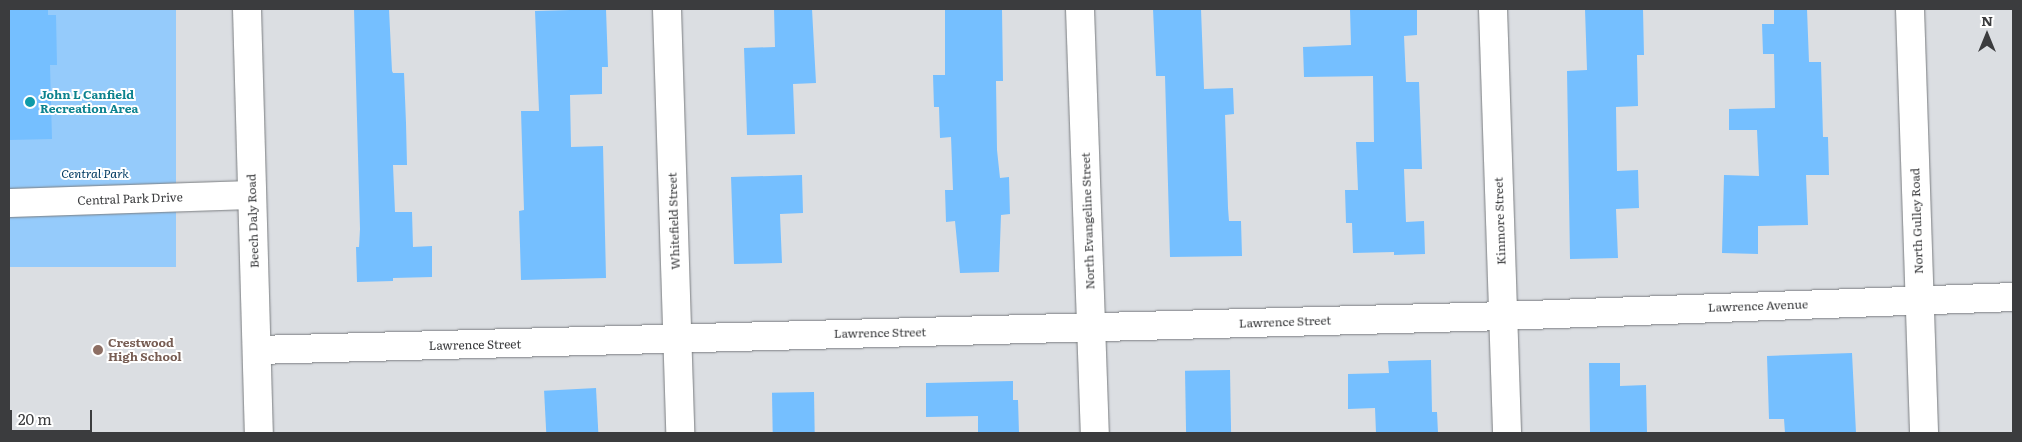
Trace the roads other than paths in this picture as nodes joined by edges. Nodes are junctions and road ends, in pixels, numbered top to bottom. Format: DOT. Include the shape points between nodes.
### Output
graph roads {
  1 [pos="247,9"];
  2 [pos="667,9"];
  3 [pos="1080,9"];
  4 [pos="1493,9"];
  5 [pos="1910,9"];
  6 [pos="252,195"];
  7 [pos="9,203"];
  8 [pos="2013,297"];
  9 [pos="1920,300"];
  10 [pos="1503,316"];
  11 [pos="1091,328"];
  12 [pos="678,338"];
  13 [pos="257,350"];
  14 [pos="259,433"];
  15 [pos="680,433"];
  16 [pos="1095,433"];
  17 [pos="1507,433"];
  18 [pos="1924,433"];
  1 -- 6 [label="street, Beech Daly Road"];
  2 -- 12 [label="street, Whitefield Street"];
  3 -- 11 [label="street, North Evangeline Street"];
  4 -- 10 [label="street, Kinmore Street"];
  5 -- 9 [label="street, North Gulley Road"];
  6 -- 7 [label="street, Central Park Drive"];
  6 -- 13 [label="street, Beech Daly Road"];
  8 -- 9 [label="street, Lawrence Avenue"];
  9 -- 10 [label="street, Lawrence Avenue"];
  9 -- 18 [label="street, North Gulley Road"];
  10 -- 11 [label="street, Lawrence Street"];
  10 -- 17 [label="street, Kinmore Street"];
  11 -- 12 [label="street, Lawrence Street"];
  11 -- 16 [label="street, North Evangeline Street"];
  12 -- 13 [label="street, Lawrence Street"];
  12 -- 15 [label="street, Whitefield Street"];
  13 -- 14 [label="street, Beech Daly Road"];
}
